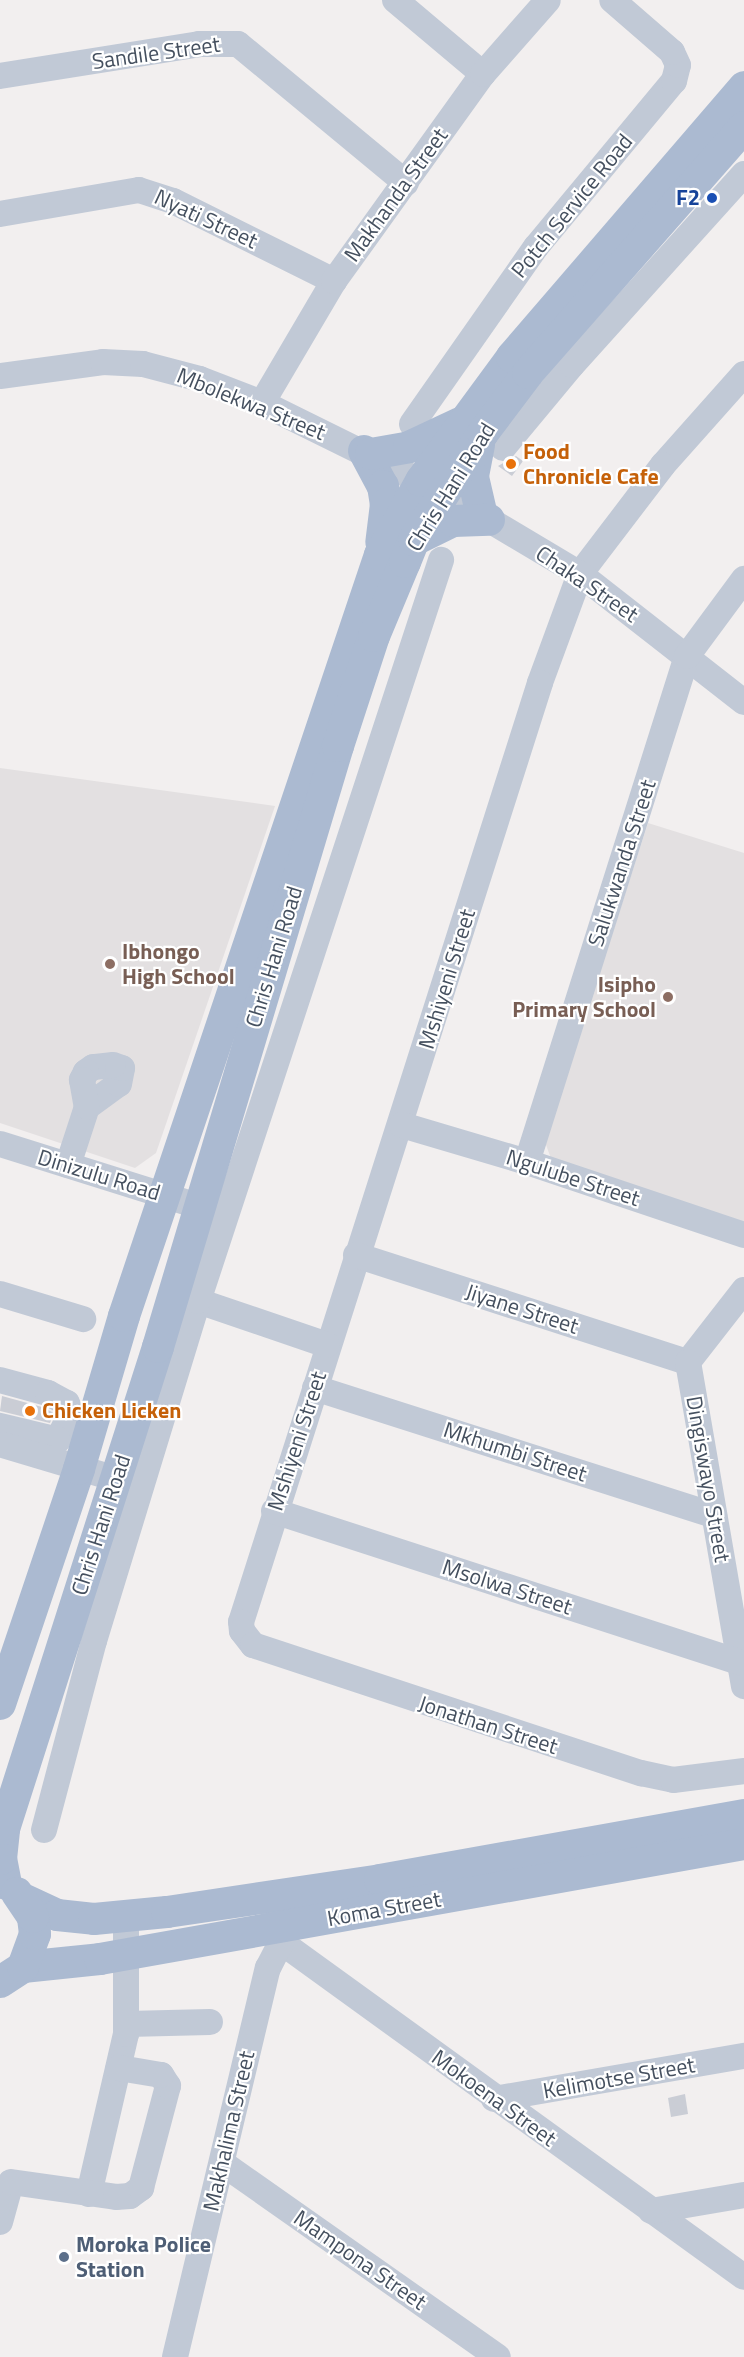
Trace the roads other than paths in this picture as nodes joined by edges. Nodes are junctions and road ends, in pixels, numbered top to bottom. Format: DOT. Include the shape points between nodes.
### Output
graph roads {
  1 [pos="395,0"];
  2 [pos="548,0"];
  3 [pos="612,0"];
  4 [pos="483,74"];
  5 [pos="0,76"];
  6 [pos="744,87"];
  7 [pos="744,127"];
  8 [pos="744,174"];
  9 [pos="406,183"];
  10 [pos="0,214"];
  11 [pos="334,280"];
  12 [pos="0,374"];
  13 [pos="744,374"];
  14 [pos="262,403"];
  15 [pos="412,424"];
  16 [pos="483,434"];
  17 [pos="367,452"];
  18 [pos="433,487"];
  19 [pos="485,518"];
  20 [pos="414,540"];
  21 [pos="380,555"];
  22 [pos="441,560"];
  23 [pos="580,574"];
  24 [pos="744,579"];
  25 [pos="687,656"];
  26 [pos="744,702"];
  27 [pos="87,1107"];
  28 [pos="402,1125"];
  29 [pos="0,1144"];
  30 [pos="527,1162"];
  31 [pos="68,1165"];
  32 [pos="165,1195"];
  33 [pos="198,1206"];
  34 [pos="744,1235"];
  35 [pos="356,1255"];
  36 [pos="744,1290"];
  37 [pos="0,1294"];
  38 [pos="198,1301"];
  39 [pos="83,1319"];
  40 [pos="327,1345"];
  41 [pos="688,1362"];
  42 [pos="0,1380"];
  43 [pos="315,1388"];
  44 [pos="0,1426"];
  45 [pos="0,1444"];
  46 [pos="79,1469"];
  47 [pos="116,1479"];
  48 [pos="274,1511"];
  49 [pos="714,1515"];
  50 [pos="242,1631"];
  51 [pos="742,1674"];
  52 [pos="0,1704"];
  53 [pos="744,1771"];
  54 [pos="744,1815"];
  55 [pos="44,1830"];
  56 [pos="744,1844"];
  57 [pos="10,1889"];
  58 [pos="126,1916"];
  59 [pos="277,1923"];
  60 [pos="128,1954"];
  61 [pos="11,1975"];
  62 [pos="210,2022"];
  63 [pos="127,2024"];
  64 [pos="744,2056"];
  65 [pos="119,2068"];
  66 [pos="494,2099"];
  67 [pos="222,2163"];
  68 [pos="89,2194"];
  69 [pos="744,2195"];
  70 [pos="651,2211"];
  71 [pos="0,2222"];
  72 [pos="744,2277"];
  73 [pos="175,2357"];
  74 [pos="498,2357"];
  1 -- 4 [label="street"];
  2 -- 4 [label="street, Makhanda Street"];
  3 -- 15 [label="street, Potch Service Road" via="672,52 678,65 674,81 537,247"];
  4 -- 9 [label="street, Makhanda Street"];
  5 -- 9 [label="street, Sandile Street" via="199,44 238,44"];
  6 -- 16 [label="main road, Chris Hani Road" via="512,357"];
  7 -- 16 [label="main road, Chris Hani Road" via="528,373"];
  8 -- 16 [label="street" via="579,357"];
  9 -- 11 [label="street, Makhanda Street"];
  10 -- 11 [label="street, Nyati Street" via="139,190 173,201"];
  11 -- 14 [label="street, Makhanda Street"];
  12 -- 14 [label="street, Mbolekwa Street" via="103,362 143,364 200,379"];
  13 -- 23 [label="street, Mshiyeni Street" via="663,465"];
  14 -- 17 [label="street, Mbolekwa Street"];
  16 -- 17 [label="main road"];
  16 -- 18 [label="main road, Chris Hani Road"];
  16 -- 19 [label="main road" via="473,477"];
  17 -- 18 [label="street, Mbolekwa Street"];
  17 -- 21 [label="main road" via="386,504"];
  18 -- 19 [label="street, Chaka Street"];
  18 -- 20 [label="main road, Chris Hani Road"];
  18 -- 21 [label="main road, Chris Hani Road"];
  19 -- 20 [label="main road" via="453,521"];
  19 -- 23 [label="street, Chaka Street"];
  20 -- 33 [label="main road, Chris Hani Road" via="370,647"];
  21 -- 32 [label="main road, Chris Hani Road"];
  22 -- 38 [label="street, Chris Hani Road"];
  23 -- 25 [label="street, Chaka Street"];
  23 -- 28 [label="street, Mshiyeni Street" via="540,683"];
  24 -- 25 [label="street, Salukwanda Street"];
  25 -- 26 [label="street, Chaka Street"];
  25 -- 30 [label="street, Salukwanda Street"];
  27 -- 31 [label="street"];
  28 -- 30 [label="street, Ngulube Street"];
  28 -- 35 [label="street, Mshiyeni Street"];
  29 -- 31 [label="street, Dinizulu Road"];
  30 -- 34 [label="street, Ngulube Street"];
  31 -- 32 [label="street, Dinizulu Road"];
  32 -- 33 [label="street, Dinizulu Road"];
  32 -- 46 [label="main road, Chris Hani Road"];
  33 -- 47 [label="main road, Chris Hani Road"];
  35 -- 40 [label="street, Mshiyeni Street"];
  35 -- 41 [label="street, Jiyane Street"];
  36 -- 41 [label="street"];
  37 -- 39 [label="street"];
  38 -- 40 [label="street"];
  38 -- 55 [label="street, Chris Hani Road" via="94,1641"];
  40 -- 43 [label="street, Mshiyeni Street"];
  41 -- 49 [label="street, Dingiswayo Street"];
  42 -- 44 [label="street" via="54,1395 71,1406 71,1413 58,1440"];
  43 -- 48 [label="street, Mshiyeni Street"];
  43 -- 49 [label="street, Mkhumbi Street"];
  45 -- 46 [label="street"];
  46 -- 47 [label="street"];
  46 -- 52 [label="main road, Chris Hani Road"];
  47 -- 57 [label="main road, Chris Hani Road" via="4,1829 1,1859"];
  48 -- 50 [label="street, Mshiyeni Street" via="243,1610"];
  48 -- 51 [label="street, Msolwa Street"];
  49 -- 51 [label="street, Dingiswayo Street"];
  50 -- 53 [label="street, Jonathan Street" via="253,1645 348,1679 641,1773 673,1780"];
  54 -- 59 [label="main road, Koma Street"];
  56 -- 59 [label="main road, Koma Street"];
  57 -- 58 [label="main road, Koma Street" via="57,1915 94,1919"];
  57 -- 61 [label="main road, Chris Hani Road" via="35,1934"];
  58 -- 59 [label="main road, Koma Street"];
  58 -- 60 [label="street"];
  59 -- 60 [label="main road, Koma Street"];
  59 -- 66 [label="street, Mokoena Street"];
  59 -- 67 [label="street, Makhalima Street"];
  60 -- 61 [label="main road, Koma Street"];
  60 -- 63 [label="street"];
  62 -- 63 [label="street"];
  63 -- 65 [label="street"];
  64 -- 66 [label="street, Kelimotse Street"];
  65 -- 68 [label="street"];
  65 -- 68 [label="street" via="161,2075 168,2086 167,2098 141,2188 123,2197"];
  66 -- 70 [label="street, Mokoena Street"];
  67 -- 73 [label="street, Makhalima Street"];
  67 -- 74 [label="street, Mampona Street"];
  68 -- 71 [label="street" via="10,2182"];
  69 -- 70 [label="street"];
  70 -- 72 [label="street, Mokoena Street"];
}
